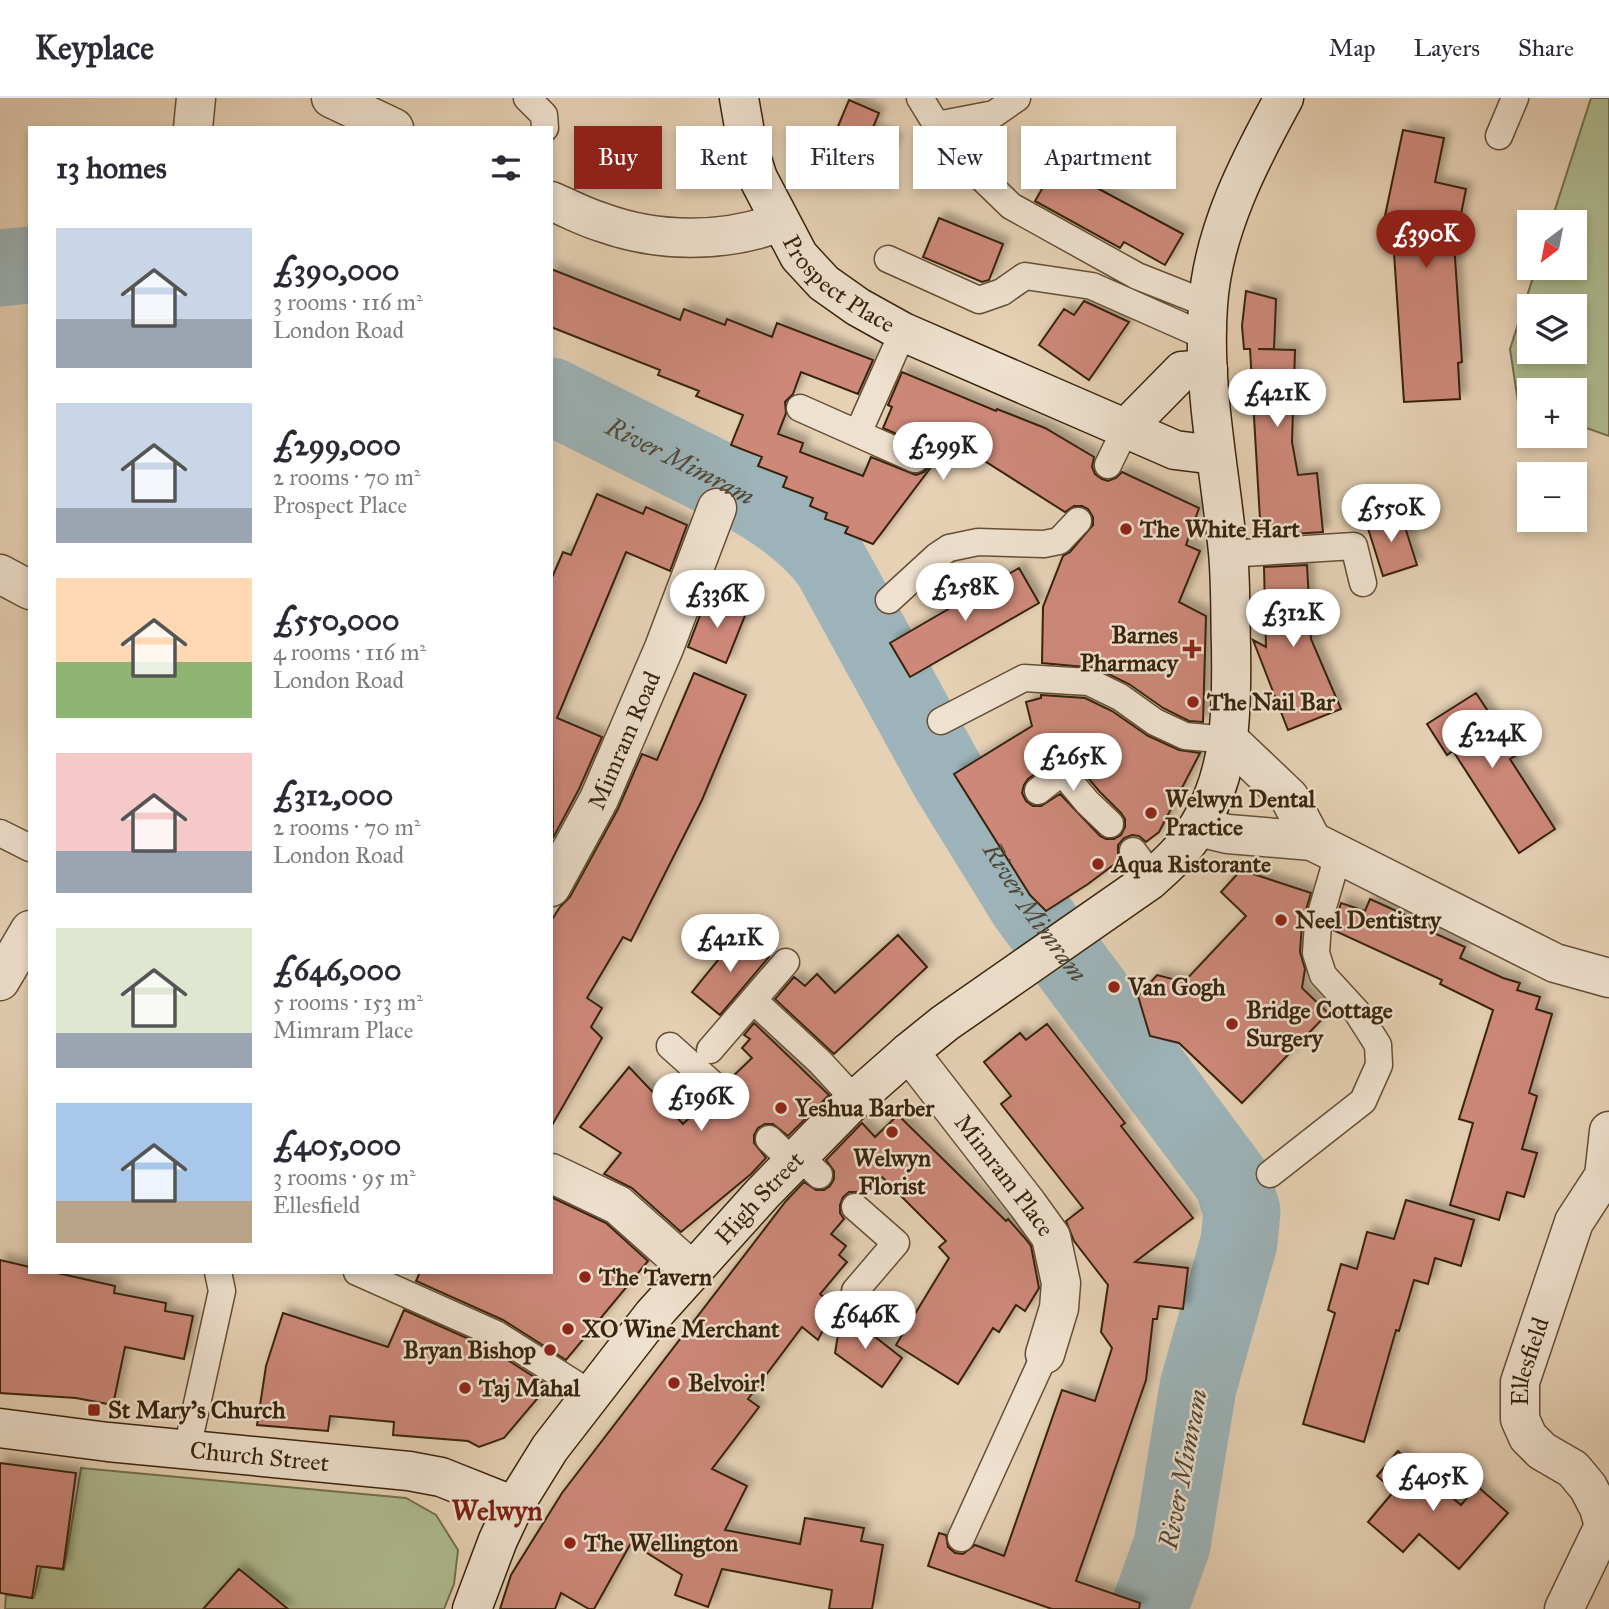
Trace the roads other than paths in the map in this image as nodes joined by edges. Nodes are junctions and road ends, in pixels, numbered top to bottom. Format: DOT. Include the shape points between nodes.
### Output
graph roads {
  1 [pos="196,98"];
  2 [pos="331,98"];
  3 [pos="527,98"];
  4 [pos="739,98"];
  5 [pos="920,98"];
  6 [pos="1017,98"];
  7 [pos="1284,98"];
  8 [pos="1515,98"];
  9 [pos="384,115"];
  10 [pos="937,125"];
  11 [pos="193,126"];
  12 [pos="545,126"];
  13 [pos="1499,136"];
  14 [pos="553,202"];
  15 [pos="780,222"];
  16 [pos="888,259"];
  17 [pos="903,332"];
  18 [pos="1207,337"];
  19 [pos="800,408"];
  20 [pos="1126,428"];
  21 [pos="858,433"];
  22 [pos="1215,455"];
  23 [pos="915,459"];
  24 [pos="1108,465"];
  25 [pos="717,508"];
  26 [pos="1078,521"];
  27 [pos="1228,554"];
  28 [pos="0,574"];
  29 [pos="1363,583"];
  30 [pos="28,589"];
  31 [pos="889,600"];
  32 [pos="941,721"];
  33 [pos="1229,740"];
  34 [pos="1038,791"];
  35 [pos="1110,824"];
  36 [pos="1198,827"];
  37 [pos="0,833"];
  38 [pos="28,847"];
  39 [pos="1325,848"];
  40 [pos="553,883"];
  41 [pos="28,933"];
  42 [pos="786,962"];
  43 [pos="1609,978"];
  44 [pos="0,981"];
  45 [pos="753,1000"];
  46 [pos="670,1046"];
  47 [pos="710,1050"];
  48 [pos="909,1052"];
  49 [pos="729,1099"];
  50 [pos="855,1100"];
  51 [pos="1609,1131"];
  52 [pos="553,1174"];
  53 [pos="1270,1174"];
  54 [pos="1607,1177"];
  55 [pos="855,1207"];
  56 [pos="691,1270"];
  57 [pos="218,1274"];
  58 [pos="361,1274"];
  59 [pos="855,1291"];
  60 [pos="1045,1354"];
  61 [pos="591,1394"];
  62 [pos="0,1428"];
  63 [pos="187,1449"];
  64 [pos="514,1506"];
  65 [pos="961,1538"];
  66 [pos="472,1609"];
  67 [pos="1564,1609"];
  1 -- 11 [label="street"];
  2 -- 9 [label="street"];
  3 -- 12 [label="lane" via="544,115"];
  4 -- 15 [label="street" via="758,178"];
  5 -- 10 [label="lane"];
  6 -- 10 [label="lane" via="994,114"];
  7 -- 18 [label="street, High Street" via="1249,165 1224,228 1212,271"];
  8 -- 13 [label="lane"];
  10 -- 18 [label="lane" via="950,147 1011,206 1137,276"];
  14 -- 15 [label="street, Prospect Place" via="602,223 656,235 707,239 754,232"];
  15 -- 17 [label="street, Prospect Place" via="799,256 824,283"];
  16 -- 18 [label="lane" via="979,300 1002,292 1025,276 1092,286"];
  17 -- 20 [label="street, Prospect Place"];
  17 -- 21 [label="lane"];
  18 -- 20 [label="street" via="1182,372"];
  18 -- 22 [label="street, High Street"];
  19 -- 21 [label="lane"];
  20 -- 22 [label="street, Prospect Place" via="1175,450"];
  20 -- 24 [label="lane"];
  21 -- 23 [label="lane"];
  22 -- 27 [label="street, High Street"];
  25 -- 40 [label="street, Mimram Road" via="600,799"];
  26 -- 31 [label="lane" via="1052,543 978,542 949,548"];
  27 -- 29 [label="lane" via="1354,546"];
  27 -- 33 [label="street, High Street"];
  28 -- 30 [label="street"];
  32 -- 33 [label="lane" via="1024,678 1089,682 1185,736"];
  33 -- 36 [label="street, High Street"];
  33 -- 39 [label="street" via="1289,797"];
  34 -- 35 [label="lane" via="1062,772"];
  36 -- 39 [label="street"];
  36 -- 48 [label="street, High Street" via="1167,865 1143,864 1088,923"];
  37 -- 38 [label="lane"];
  39 -- 43 [label="street" via="1555,963"];
  39 -- 53 [label="lane" via="1316,953 1323,975 1357,1012 1378,1045 1379,1065 1363,1101"];
  41 -- 44 [label="street"];
  42 -- 45 [label="lane"];
  45 -- 47 [label="lane"];
  45 -- 50 [label="lane"];
  46 -- 49 [label="lane"];
  48 -- 50 [label="street, High Street"];
  48 -- 60 [label="street, Mimram Place" via="1051,1237 1061,1283 1059,1308"];
  50 -- 56 [label="street, High Street"];
  51 -- 54 [label="street"];
  52 -- 56 [label="street" via="618,1205"];
  54 -- 67 [label="street, Ellesfield" via="1574,1222 1520,1382 1520,1419 1528,1437 1573,1469 1588,1486 1604,1526"];
  55 -- 59 [label="lane" via="896,1244"];
  56 -- 61 [label="street, High Street"];
  57 -- 63 [label="lane" via="222,1291"];
  58 -- 61 [label="lane" via="496,1334"];
  60 -- 65 [label="lane"];
  61 -- 64 [label="street, High Street"];
  62 -- 63 [label="street, Church Street"];
  63 -- 64 [label="street, Church Street" via="441,1476"];
  64 -- 66 [label="street, High Street"];
}
